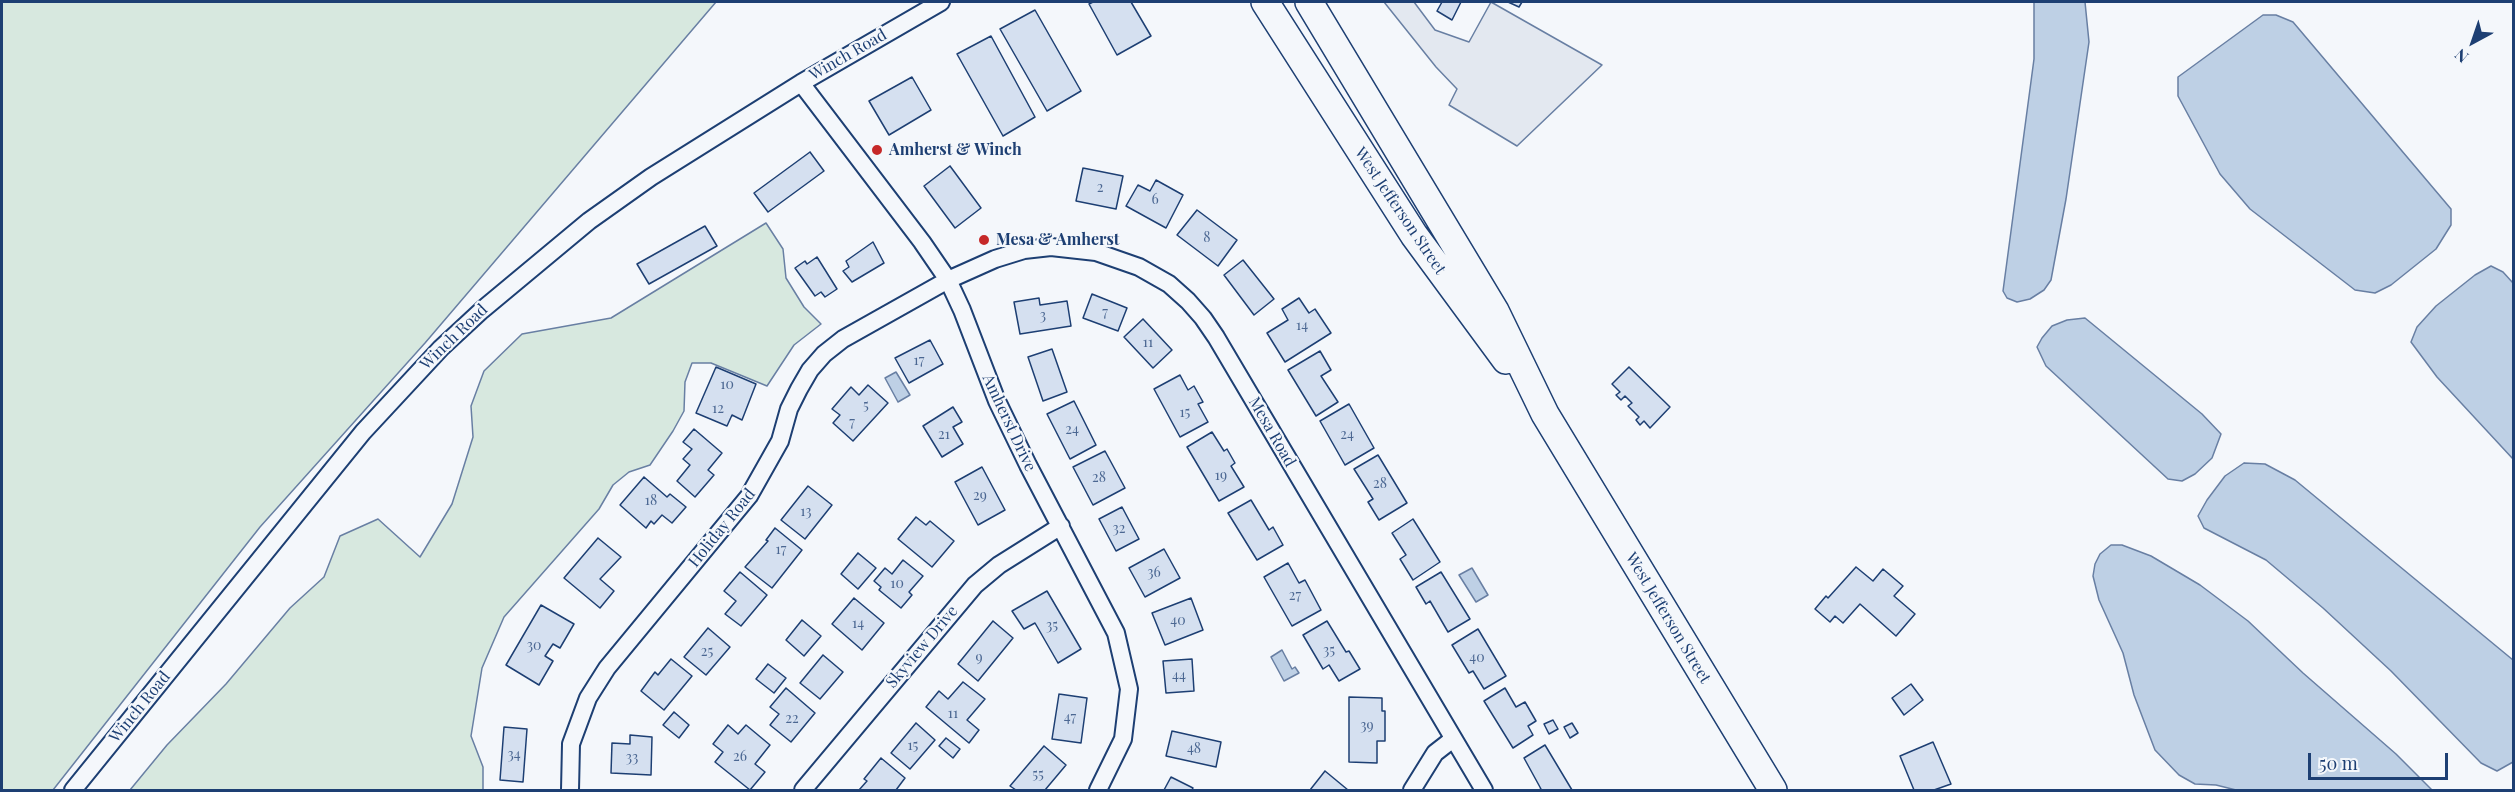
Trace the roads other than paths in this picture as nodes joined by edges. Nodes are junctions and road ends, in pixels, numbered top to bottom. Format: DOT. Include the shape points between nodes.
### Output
graph roads {
  1 [pos="941,2"];
  2 [pos="1265,2"];
  3 [pos="1309,2"];
  4 [pos="801,83"];
  5 [pos="948,280"];
  6 [pos="1545,414"];
  7 [pos="1061,526"];
  8 [pos="1453,739"];
  9 [pos="73,790"];
  10 [pos="570,790"];
  11 [pos="803,790"];
  12 [pos="1098,790"];
  13 [pos="1412,790"];
  14 [pos="1484,790"];
  15 [pos="1773,790"];
  1 -- 4 [label="street, Winch Road"];
  2 -- 6 [label="main road, West Jefferson Street" via="1414,235"];
  3 -- 6 [label="main road, West Jefferson Street" via="1495,311"];
  4 -- 5 [label="street, Amherst Drive"];
  4 -- 9 [label="street, Winch Road" via="651,177 589,221 441,348 363,432"];
  5 -- 7 [label="street, Amherst Drive" via="997,401"];
  5 -- 8 [label="street, Mesa Road" via="1024,250 1074,248 1139,267 1169,284 1188,301 1216,337"];
  5 -- 10 [label="street, Holiday Road" via="843,339 810,369 789,409 780,441 749,496 607,668 588,698 571,744"];
  6 -- 15 [label="main road, West Jefferson Street"];
  7 -- 11 [label="street, Skyview Drive" via="975,585"];
  7 -- 12 [label="street, Amherst Drive" via="1116,633 1129,689 1123,739"];
  8 -- 13 [label="street" via="1435,753"];
  8 -- 14 [label="street, Mesa Road"];
}
